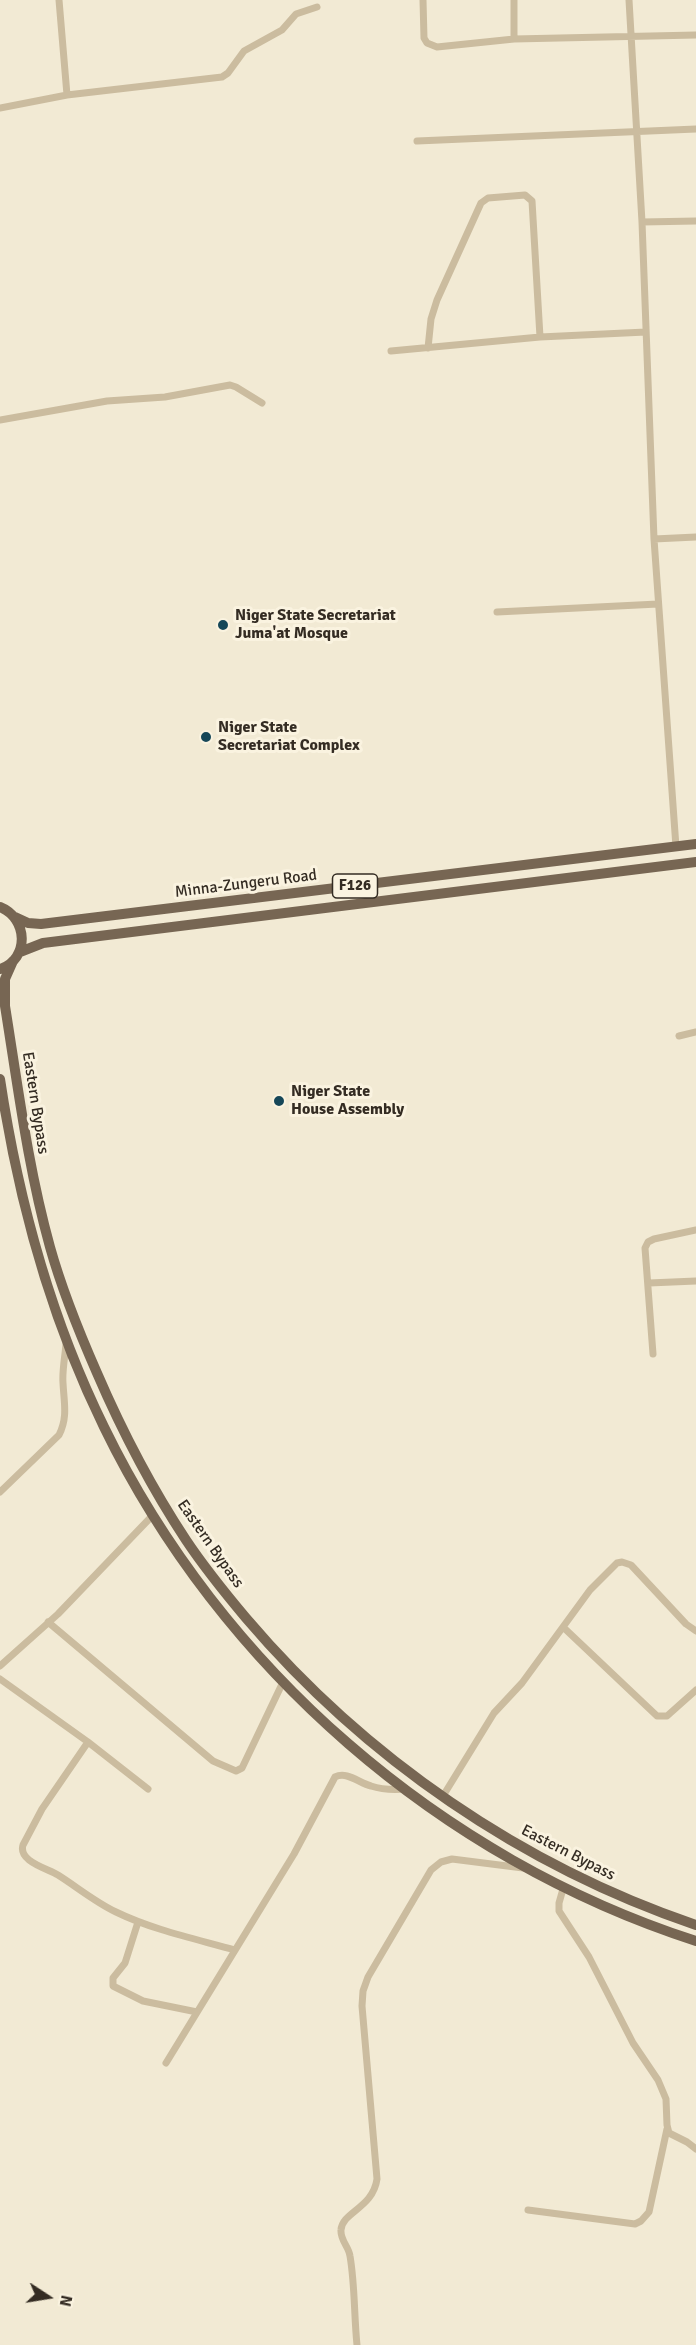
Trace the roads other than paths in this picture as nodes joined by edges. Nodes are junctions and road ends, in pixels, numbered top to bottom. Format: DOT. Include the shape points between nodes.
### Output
graph roads {
  1 [pos="59,0"];
  2 [pos="423,0"];
  3 [pos="514,0"];
  4 [pos="629,0"];
  5 [pos="317,7"];
  6 [pos="696,35"];
  7 [pos="630,36"];
  8 [pos="514,39"];
  9 [pos="67,95"];
  10 [pos="0,108"];
  11 [pos="696,129"];
  12 [pos="636,131"];
  13 [pos="417,141"];
  14 [pos="696,221"];
  15 [pos="642,222"];
  16 [pos="646,332"];
  17 [pos="540,338"];
  18 [pos="428,348"];
  19 [pos="391,351"];
  20 [pos="262,403"];
  21 [pos="0,420"];
  22 [pos="696,537"];
  23 [pos="654,539"];
  24 [pos="658,604"];
  25 [pos="497,612"];
  26 [pos="696,844"];
  27 [pos="675,847"];
  28 [pos="696,862"];
  29 [pos="508,867"];
  30 [pos="510,884"];
  31 [pos="6,909"];
  32 [pos="16,956"];
  33 [pos="0,969"];
  34 [pos="696,1032"];
  35 [pos="679,1035"];
  36 [pos="0,1079"];
  37 [pos="3,1125"];
  38 [pos="696,1230"];
  39 [pos="696,1281"];
  40 [pos="649,1283"];
  41 [pos="66,1340"];
  42 [pos="653,1354"];
  43 [pos="0,1492"];
  44 [pos="153,1515"];
  45 [pos="48,1622"];
  46 [pos="562,1627"];
  47 [pos="696,1631"];
  48 [pos="0,1666"];
  49 [pos="0,1679"];
  50 [pos="283,1682"];
  51 [pos="696,1690"];
  52 [pos="88,1742"];
  53 [pos="148,1789"];
  54 [pos="406,1789"];
  55 [pos="443,1796"];
  56 [pos="525,1868"];
  57 [pos="564,1888"];
  58 [pos="138,1922"];
  59 [pos="696,1924"];
  60 [pos="696,1941"];
  61 [pos="235,1950"];
  62 [pos="197,2012"];
  63 [pos="166,2063"];
  64 [pos="667,2130"];
  65 [pos="696,2149"];
  66 [pos="528,2210"];
  67 [pos="357,2345"];
  1 -- 9 [label="street"];
  2 -- 8 [label="street" via="424,38 431,46"];
  3 -- 8 [label="street"];
  4 -- 7 [label="street"];
  5 -- 9 [label="street" via="296,14 282,30 244,51 222,77"];
  6 -- 7 [label="street"];
  7 -- 8 [label="street"];
  7 -- 12 [label="street"];
  9 -- 10 [label="street"];
  11 -- 12 [label="street"];
  12 -- 13 [label="street"];
  12 -- 15 [label="street"];
  14 -- 15 [label="street"];
  15 -- 16 [label="street"];
  16 -- 17 [label="street"];
  16 -- 23 [label="street"];
  17 -- 18 [label="street"];
  17 -- 18 [label="street" via="532,201 525,195 497,197 484,199 450,268 434,308"];
  18 -- 19 [label="street"];
  20 -- 21 [label="street" via="230,385"];
  22 -- 23 [label="street"];
  23 -- 24 [label="street"];
  24 -- 25 [label="street"];
  24 -- 27 [label="street"];
  26 -- 27 [label="main road, Minna-Zungeru Road / F126"];
  27 -- 29 [label="main road, Minna-Zungeru Road / F126"];
  28 -- 30 [label="main road, Minna-Zungeru Road / F126"];
  29 -- 30 [label="main road"];
  29 -- 31 [label="main road, Minna-Zungeru Road / F126" via="41,924 28,922"];
  30 -- 32 [label="main road, Minna-Zungeru Road / F126" via="44,943"];
  31 -- 32 [label="main road, F126" via="21,928 22,940"];
  32 -- 33 [label="main road, F126"];
  32 -- 55 [label="main road, Eastern Bypass" via="5,979 5,1006 31,1168 51,1249 81,1335 116,1417 187,1541 275,1652 374,1746"];
  34 -- 35 [label="street"];
  36 -- 37 [label="main road, Eastern Bypass"];
  37 -- 41 [label="main road, Eastern Bypass" via="36,1254"];
  38 -- 40 [label="street" via="648,1242 645,1248"];
  39 -- 40 [label="street"];
  40 -- 42 [label="street"];
  41 -- 43 [label="street" via="62,1381 64,1425 59,1435"];
  41 -- 44 [label="main road, Eastern Bypass" via="111,1442"];
  44 -- 45 [label="street"];
  44 -- 50 [label="main road, Eastern Bypass" via="212,1600"];
  45 -- 48 [label="street"];
  45 -- 50 [label="street" via="213,1761 236,1771 242,1768"];
  46 -- 47 [label="street" via="590,1590 616,1563 622,1562 631,1565"];
  46 -- 51 [label="street" via="657,1716 667,1716"];
  46 -- 55 [label="street" via="522,1683 494,1713"];
  49 -- 52 [label="street"];
  50 -- 54 [label="main road, Eastern Bypass" via="330,1728"];
  52 -- 53 [label="street"];
  52 -- 58 [label="street" via="42,1809 21,1851 24,1857 104,1906"];
  54 -- 56 [label="main road, Eastern Bypass" via="456,1826"];
  54 -- 61 [label="street" via="387,1790 345,1775 335,1777 294,1854"];
  55 -- 59 [label="main road, Eastern Bypass" via="533,1853 598,1886"];
  56 -- 57 [label="main road, Eastern Bypass"];
  56 -- 67 [label="street" via="452,1859 441,1862 431,1870 363,1991 377,2179 370,2199 343,2222 340,2230 350,2256"];
  57 -- 60 [label="main road, Eastern Bypass"];
  57 -- 64 [label="street" via="559,1911 658,2080 666,2098"];
  58 -- 61 [label="street"];
  58 -- 62 [label="street" via="113,1986 143,2001"];
  61 -- 62 [label="street"];
  62 -- 63 [label="street"];
  64 -- 65 [label="street"];
  64 -- 66 [label="street" via="649,2212 641,2221 617,2223"];
}
